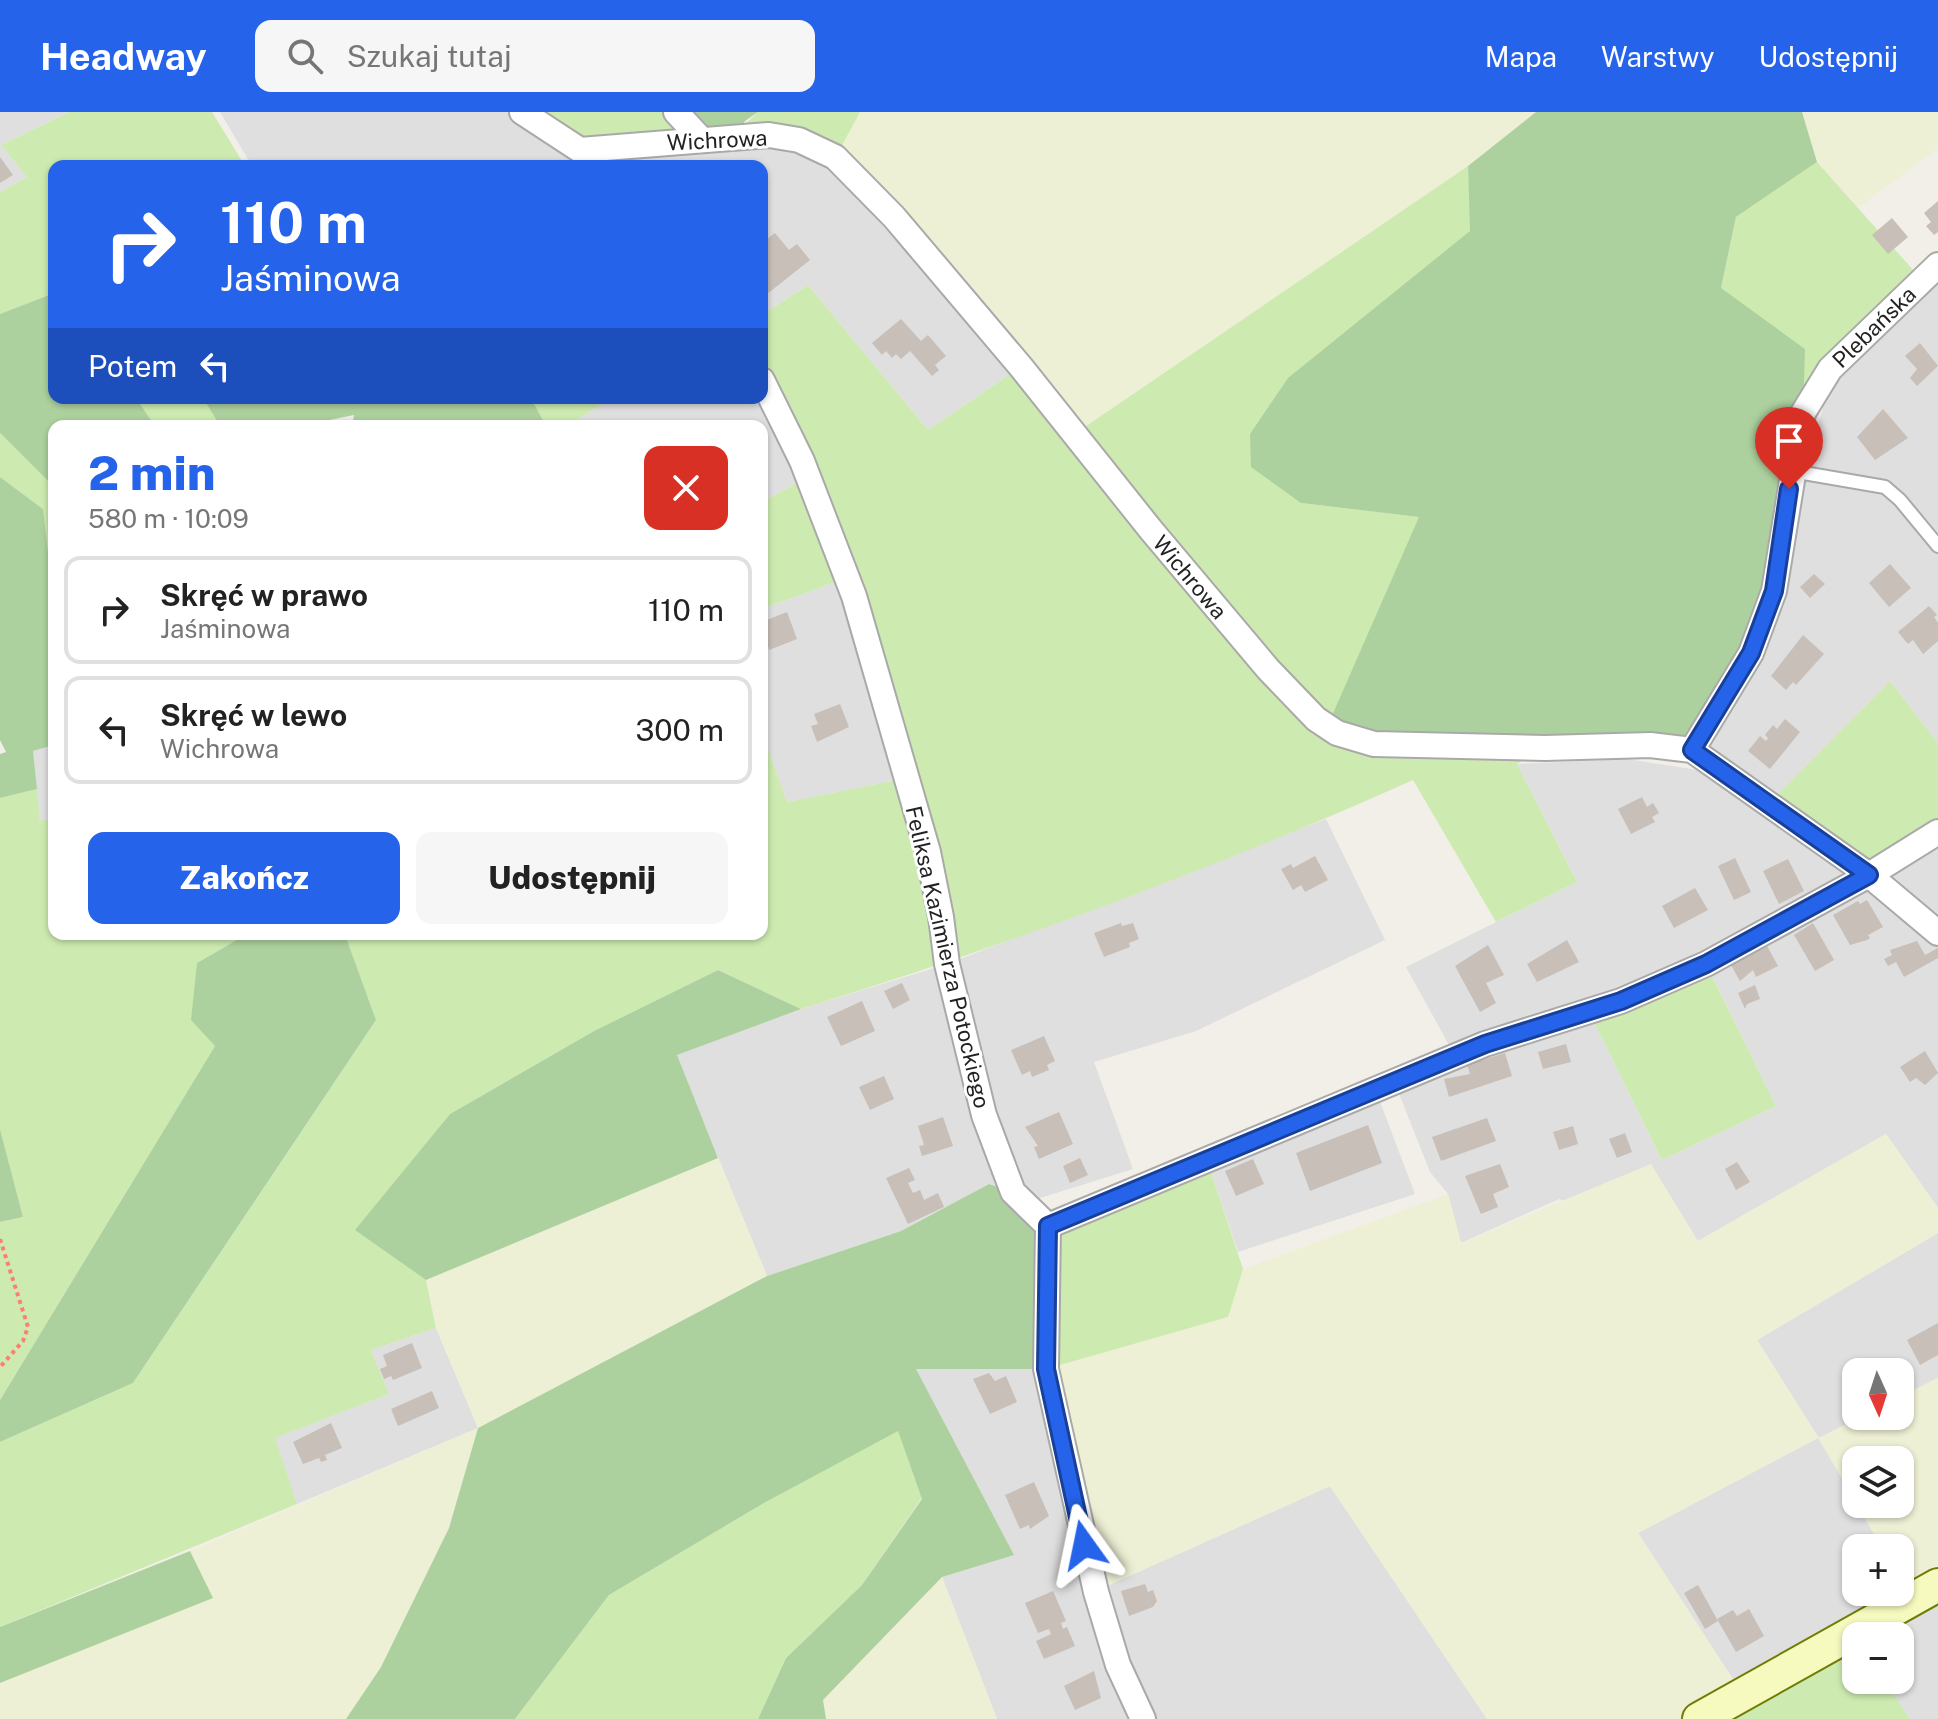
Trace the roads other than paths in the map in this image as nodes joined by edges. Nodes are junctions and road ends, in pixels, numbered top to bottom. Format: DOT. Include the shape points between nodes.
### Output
graph roads {
  1 [pos="522,112"];
  2 [pos="676,112"];
  3 [pos="701,139"];
  4 [pos="587,158"];
  5 [pos="1938,265"];
  6 [pos="768,392"];
  7 [pos="1792,471"];
  8 [pos="1938,546"];
  9 [pos="1692,750"];
  10 [pos="1938,832"];
  11 [pos="1869,875"];
  12 [pos="1938,933"];
  13 [pos="1048,1226"];
  14 [pos="1938,1585"];
  15 [pos="1143,1719"];
  16 [pos="1699,1719"];
  1 -- 4 [label="street, Wichrowa"];
  2 -- 3 [label="street"];
  3 -- 4 [label="street, Wichrowa"];
  3 -- 9 [label="street, Wichrowa" via="769,135 799,140 835,157 894,217 1011,355 1268,669 1316,719 1337,733 1374,744 1650,745"];
  5 -- 7 [label="street, Plebańska" via="1830,369 1803,413"];
  6 -- 13 [label="street, Feliksa Kazimierza Potockiego" via="802,461 854,596 928,852 947,964 984,1115 1013,1192"];
  7 -- 8 [label="lane" via="1885,487"];
  7 -- 9 [label="street, Plebańska" via="1769,603 1751,653"];
  9 -- 11 [label="street, Wichrowa"];
  10 -- 11 [label="street"];
  11 -- 12 [label="street, Wichrowa"];
  11 -- 13 [label="street" via="1706,964 1621,1001 1485,1044"];
  13 -- 15 [label="street" via="1046,1369 1096,1592 1118,1665"];
  14 -- 16 [label="street"];
}
